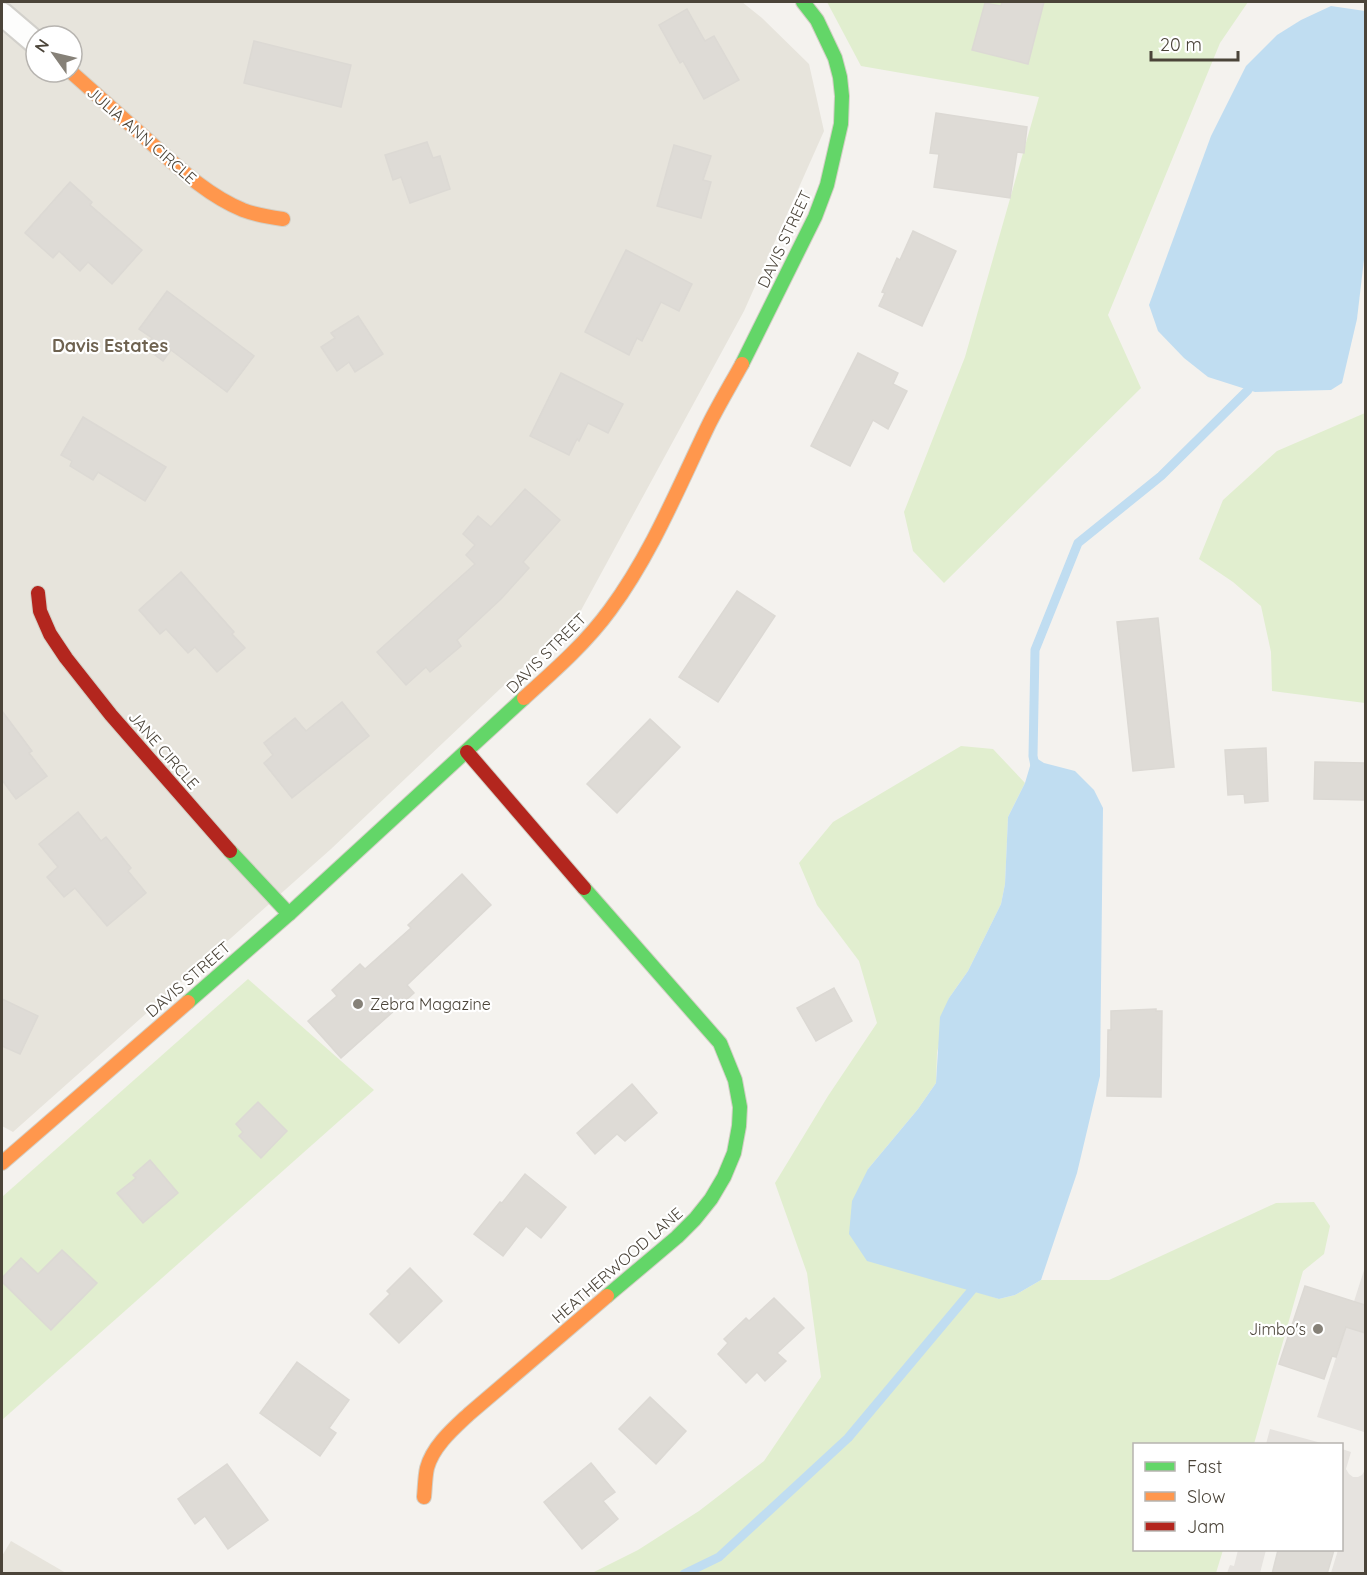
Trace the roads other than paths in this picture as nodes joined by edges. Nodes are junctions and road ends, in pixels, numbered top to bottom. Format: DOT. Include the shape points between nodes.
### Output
graph roads {
  1 [pos="803,2"];
  2 [pos="2,14"];
  3 [pos="24,33"];
  4 [pos="84,84"];
  5 [pos="283,219"];
  6 [pos="38,593"];
  7 [pos="467,752"];
  8 [pos="289,914"];
  9 [pos="5,1156"];
  10 [pos="424,1497"];
  1 -- 7 [label="street, DAVIS STREET" via="817,20 835,58 842,96 841,124 815,217 641,563 589,636"];
  2 -- 3 [label="street"];
  4 -- 5 [label="street, JULIA ANN CIRCLE" via="193,181 249,213"];
  6 -- 8 [label="street, JANE CIRCLE" via="40,611 50,634 72,666 247,871"];
  7 -- 8 [label="street, DAVIS STREET"];
  7 -- 10 [label="street, HEATHERWOOD LANE" via="720,1043 741,1105 732,1160 703,1211 447,1434 429,1464"];
  8 -- 9 [label="street, DAVIS STREET"];
}
